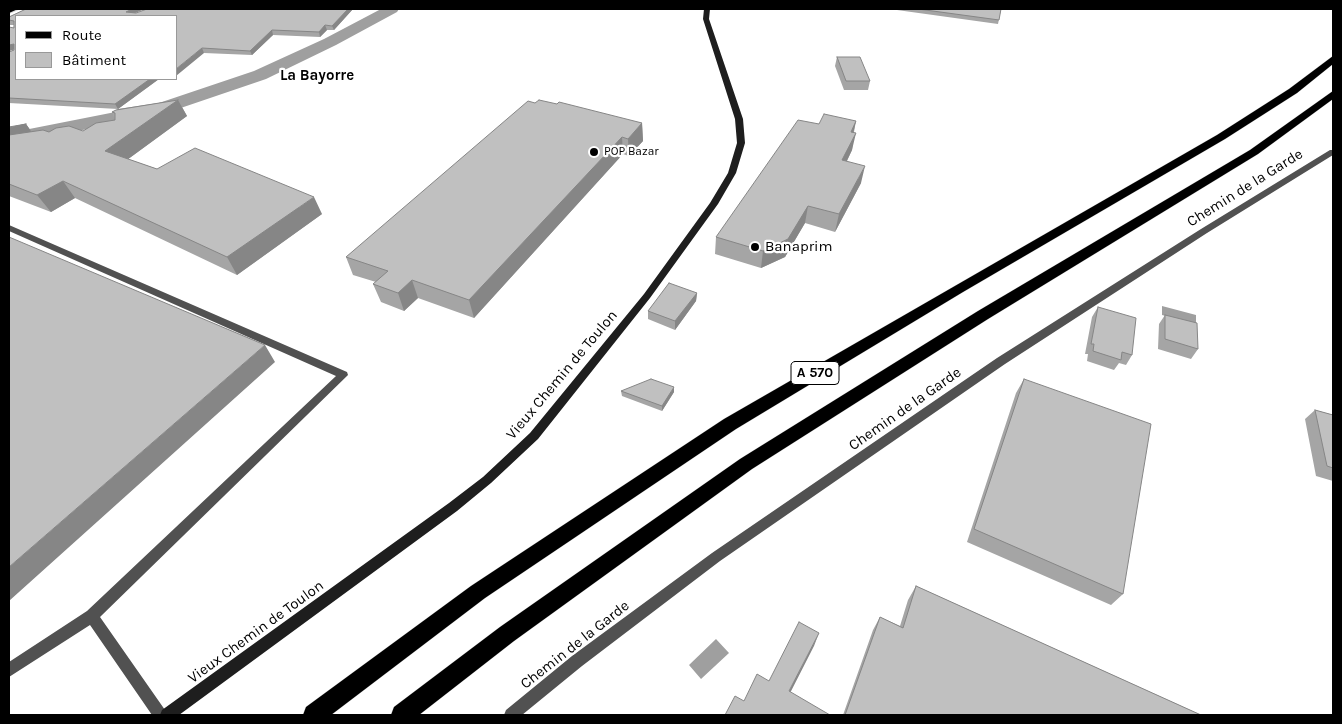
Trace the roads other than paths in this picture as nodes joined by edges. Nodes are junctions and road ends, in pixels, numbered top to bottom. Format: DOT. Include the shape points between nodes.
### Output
graph roads {
  1 [pos="14,9"];
  2 [pos="707,9"];
  3 [pos="9,11"];
  4 [pos="1333,59"];
  5 [pos="1333,94"];
  6 [pos="1333,152"];
  7 [pos="9,228"];
  8 [pos="92,616"];
  9 [pos="9,670"];
  10 [pos="160,715"];
  11 [pos="167,715"];
  12 [pos="314,715"];
  13 [pos="402,715"];
  14 [pos="510,715"];
  1 -- 3 [label="main road"];
  2 -- 11 [label="street, Vieux Chemin de Toulon" via="706,19 740,119 741,143 732,173 714,204 646,296 534,436 487,480"];
  4 -- 12 [label="highway, A 570" via="1293,91 1221,137 730,424 478,592"];
  5 -- 13 [label="highway, A 570" via="1254,152 983,315 746,464 507,634"];
  6 -- 14 [label="street, Chemin de la Garde" via="1001,361 716,557 576,661"];
  7 -- 8 [label="street" via="343,375"];
  8 -- 9 [label="street"];
  8 -- 10 [label="street"];
}
